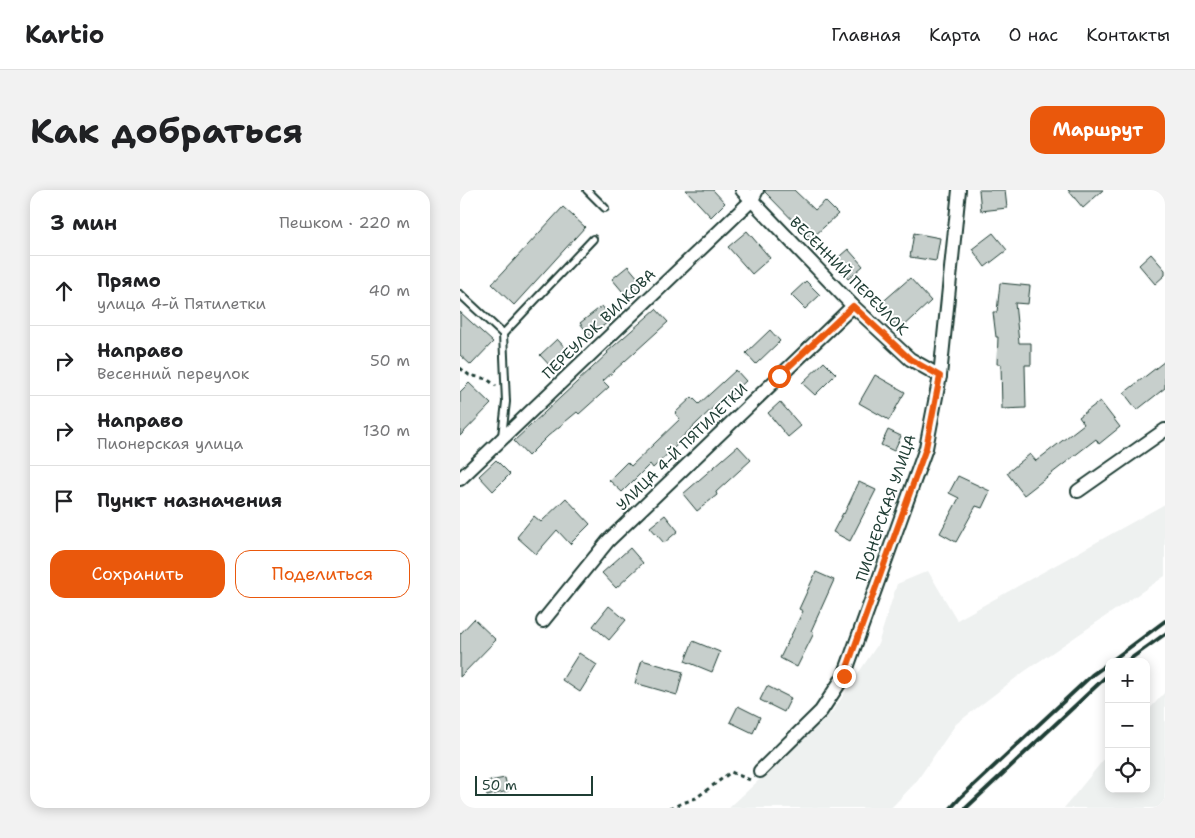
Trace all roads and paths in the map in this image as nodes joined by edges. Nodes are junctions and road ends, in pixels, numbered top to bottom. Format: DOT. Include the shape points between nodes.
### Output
graph roads {
  1 [pos="587,190"];
  2 [pos="742,190"];
  3 [pos="959,190"];
  4 [pos="754,195"];
  5 [pos="605,208"];
  6 [pos="593,239"];
  7 [pos="460,294"];
  8 [pos="853,306"];
  9 [pos="503,334"];
  10 [pos="460,368"];
  11 [pos="940,376"];
  12 [pos="506,396"];
  13 [pos="1165,430"];
  14 [pos="502,440"];
  15 [pos="460,479"];
  16 [pos="1078,491"];
  17 [pos="543,621"];
  18 [pos="760,771"];
  19 [pos="670,808"];
  1 -- 5 [label="lane"];
  2 -- 4 [label="street, ВЕСЕННИЙ ПЕРЕУЛОК"];
  3 -- 11 [label="street, ПИОНЕРСКАЯ УЛИЦА"];
  4 -- 8 [label="street, ВЕСЕННИЙ ПЕРЕУЛОК"];
  4 -- 14 [label="street, ПЕРЕУЛОК ВИЛКОВА"];
  6 -- 9 [label="lane"];
  7 -- 9 [label="lane"];
  8 -- 11 [label="street, ВЕСЕННИЙ ПЕРЕУЛОК" via="910,359"];
  8 -- 17 [label="street, УЛИЦА 4-Й ПЯТИЛЕТКИ" via="608,541"];
  9 -- 12 [label="lane"];
  10 -- 12 [label="path" via="469,375 487,379"];
  11 -- 18 [label="street, ПИОНЕРСКАЯ УЛИЦА" via="926,448 844,676 821,711"];
  12 -- 14 [label="lane"];
  13 -- 16 [label="street"];
  14 -- 15 [label="street, ПЕРЕУЛОК ВИЛКОВА"];
  18 -- 19 [label="path" via="751,780 730,772 696,798"];
}
